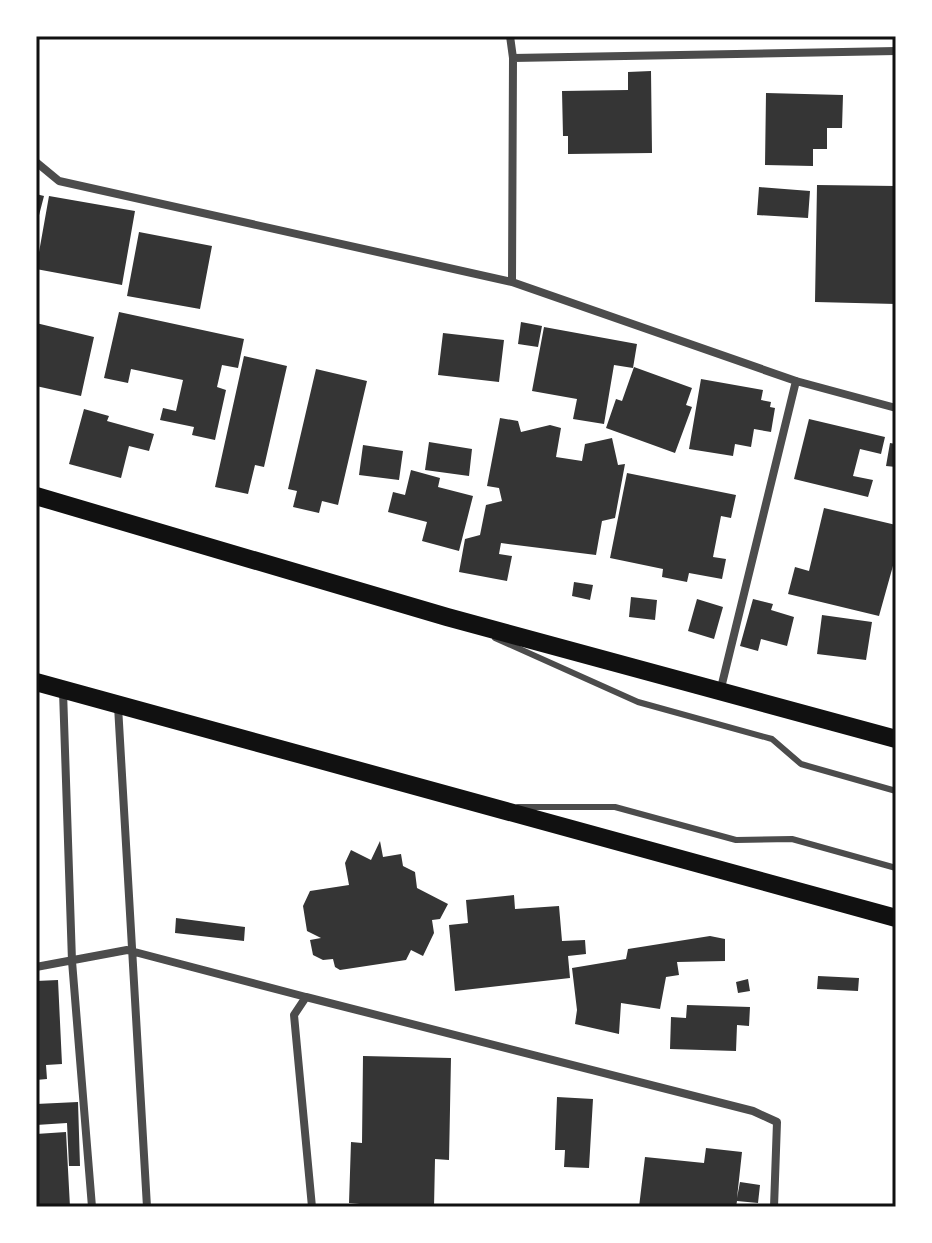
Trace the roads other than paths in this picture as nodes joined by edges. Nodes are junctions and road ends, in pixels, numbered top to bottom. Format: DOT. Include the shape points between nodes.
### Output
graph roads {
  1 [pos="510,36"];
  2 [pos="896,51"];
  3 [pos="513,58"];
  4 [pos="36,162"];
  5 [pos="512,282"];
  6 [pos="796,381"];
  7 [pos="896,408"];
  8 [pos="36,496"];
  9 [pos="447,617"];
  10 [pos="36,682"];
  11 [pos="63,690"];
  12 [pos="720,693"];
  13 [pos="118,706"];
  14 [pos="896,739"];
  15 [pos="896,791"];
  16 [pos="491,806"];
  17 [pos="896,868"];
  18 [pos="896,918"];
  19 [pos="131,951"];
  20 [pos="72,961"];
  21 [pos="36,967"];
  22 [pos="306,997"];
  23 [pos="92,1207"];
  24 [pos="147,1207"];
  25 [pos="312,1207"];
  26 [pos="774,1207"];
  1 -- 3 [label="street"];
  2 -- 3 [label="street"];
  3 -- 5 [label="street"];
  4 -- 5 [label="street" via="59,181"];
  5 -- 6 [label="street"];
  6 -- 7 [label="street"];
  6 -- 12 [label="street"];
  8 -- 9 [label="main road"];
  9 -- 12 [label="main road"];
  9 -- 15 [label="lane" via="638,702 772,739 801,764"];
  10 -- 11 [label="main road"];
  11 -- 13 [label="main road"];
  11 -- 20 [label="street"];
  12 -- 14 [label="main road"];
  13 -- 16 [label="main road"];
  13 -- 19 [label="street"];
  16 -- 17 [label="lane" via="615,807 736,840 792,839"];
  16 -- 18 [label="main road"];
  19 -- 20 [label="street"];
  19 -- 22 [label="street"];
  19 -- 24 [label="street"];
  20 -- 21 [label="street"];
  20 -- 23 [label="street"];
  22 -- 25 [label="street" via="294,1015"];
  22 -- 26 [label="street" via="753,1111 777,1122"];
}
